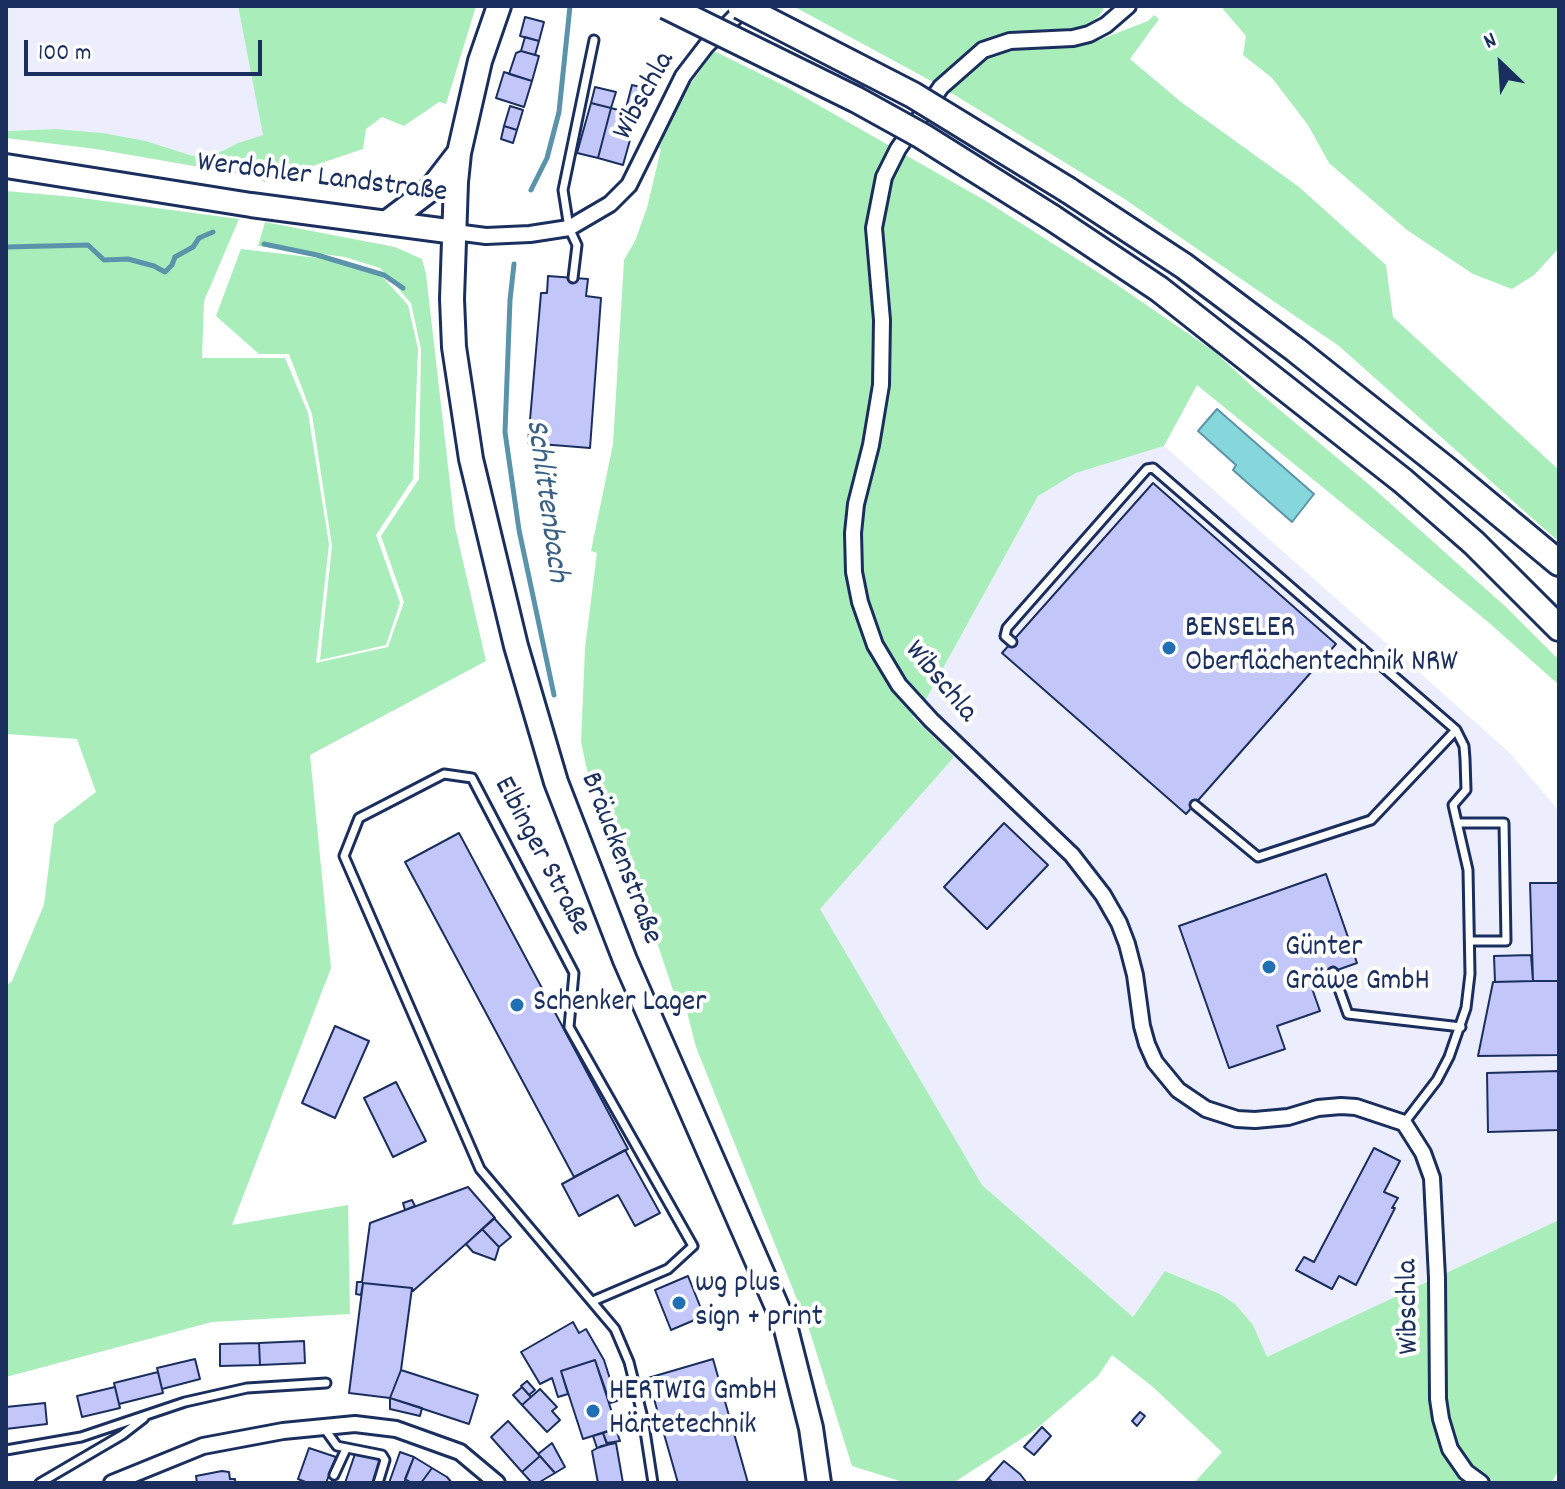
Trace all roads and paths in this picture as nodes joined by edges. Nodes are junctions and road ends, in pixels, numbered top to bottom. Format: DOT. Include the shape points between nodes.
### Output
graph roads {
  1 [pos="499,6"];
  2 [pos="666,6"];
  3 [pos="740,6"];
  4 [pos="746,6"];
  5 [pos="1128,6"];
  6 [pos="594,40"];
  7 [pos="459,153"];
  8 [pos="6,166"];
  9 [pos="386,223"];
  10 [pos="569,228"];
  11 [pos="455,232"];
  12 [pos="573,278"];
  13 [pos="1498,515"];
  14 [pos="1474,543"];
  15 [pos="1559,563"];
  16 [pos="1559,576"];
  17 [pos="1559,628"];
  18 [pos="1012,642"];
  19 [pos="1559,646"];
  20 [pos="1456,730"];
  21 [pos="1195,805"];
  22 [pos="1457,823"];
  23 [pos="1470,941"];
  24 [pos="1333,972"];
  25 [pos="1461,1027"];
  26 [pos="1404,1123"];
  27 [pos="593,1301"];
  28 [pos="326,1383"];
  29 [pos="149,1414"];
  30 [pos="323,1426"];
  31 [pos="346,1449"];
  32 [pos="6,1450"];
  33 [pos="334,1475"];
  34 [pos="40,1483"];
  35 [pos="112,1483"];
  36 [pos="378,1483"];
  37 [pos="497,1483"];
  38 [pos="653,1483"];
  39 [pos="819,1483"];
  40 [pos="1481,1483"];
  1 -- 7 [label="main road, Werdohler Landstraße"];
  2 -- 14 [label="highway, bridge" via="870,107 1051,217 1159,289"];
  3 -- 13 [label="highway, bridge" via="913,95 1184,266"];
  4 -- 10 [label="street, Wibschla" via="683,76 629,185 610,204"];
  5 -- 26 [label="street, Wibschla" via="1089,34 1010,41 983,50 941,87 884,177 874,228 881,385 853,533 860,602 875,645 899,685 1072,855 1103,895 1127,944 1147,1044 1178,1090 1206,1109 1237,1119 1288,1117 1341,1106"];
  6 -- 10 [label="lane" via="563,190"];
  7 -- 9 [label="main road" via="431,189"];
  7 -- 11 [label="main road, Werdohler Landstraße"];
  8 -- 9 [label="main road, Werdohler Landstraße"];
  9 -- 11 [label="main road, Werdohler Landstraße"];
  10 -- 11 [label="street, Wibschla" via="486,236"];
  10 -- 12 [label="lane" via="577,245"];
  11 -- 39 [label="main road, Bräuckenstraße" via="453,323 464,425 556,782 625,960 785,1325"];
  13 -- 15 [label="highway"];
  13 -- 16 [label="highway"];
  14 -- 17 [label="highway"];
  14 -- 19 [label="highway"];
  18 -- 20 [label="lane" via="1005,636 1007,628 1153,468"];
  20 -- 21 [label="lane" via="1371,820 1258,857"];
  20 -- 22 [label="lane" via="1464,746 1466,790 1453,805"];
  22 -- 23 [label="lane" via="1468,870"];
  22 -- 23 [label="lane" via="1504,823 1506,941"];
  23 -- 25 [label="lane"];
  24 -- 25 [label="lane" via="1348,1014"];
  25 -- 26 [label="lane" via="1437,1080"];
  26 -- 40 [label="street, Wibschla" via="1432,1178 1441,1419 1450,1449"];
  27 -- 27 [label="lane, Elbinger Straße" via="480,1169 344,856 359,818 444,774 472,778 574,973 569,1027 693,1246 668,1269"];
  27 -- 38 [label="lane, Elbinger Straße" via="615,1329 629,1362"];
  28 -- 29 [label="lane" via="247,1388"];
  29 -- 32 [label="lane" via="81,1437"];
  29 -- 34 [label="lane"];
  30 -- 31 [label="lane" via="337,1446"];
  30 -- 35 [label="street" via="203,1446"];
  30 -- 37 [label="street" via="396,1429 460,1452"];
  31 -- 33 [label="lane"];
  31 -- 36 [label="lane" via="382,1455"];
}
